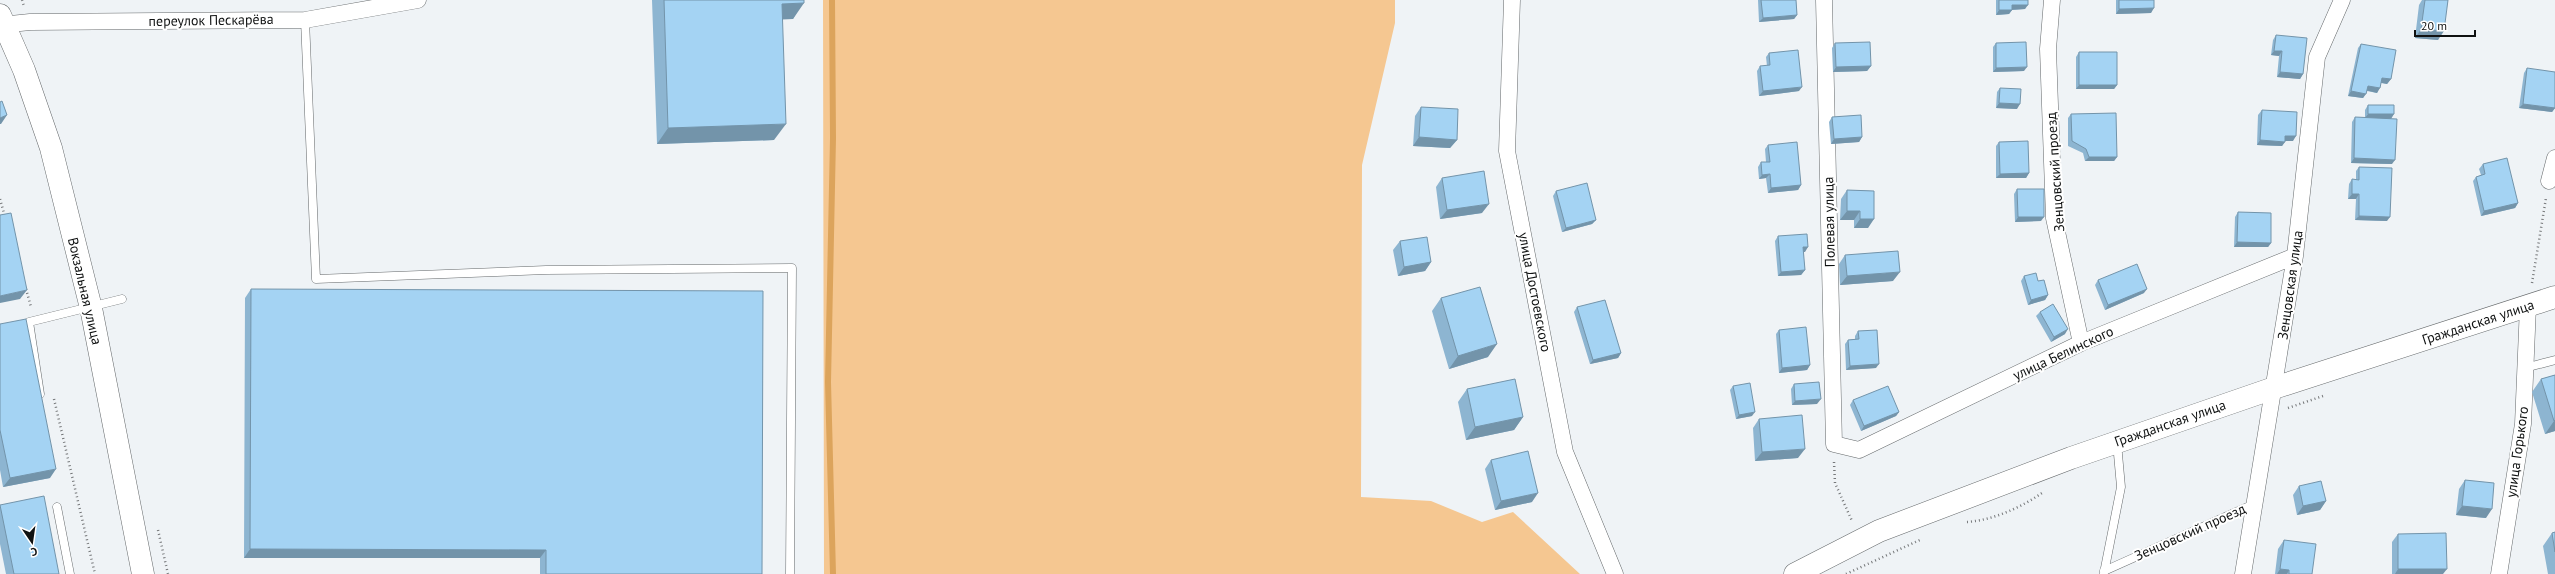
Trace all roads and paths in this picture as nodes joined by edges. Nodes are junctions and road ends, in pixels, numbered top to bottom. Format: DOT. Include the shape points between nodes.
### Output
graph roads {
  1 [pos="418,0"];
  2 [pos="1512,0"];
  3 [pos="1824,0"];
  4 [pos="2052,0"];
  5 [pos="2342,0"];
  6 [pos="305,20"];
  7 [pos="1,22"];
  8 [pos="2555,158"];
  9 [pos="2549,181"];
  10 [pos="2295,256"];
  11 [pos="2555,297"];
  12 [pos="122,299"];
  13 [pos="2528,306"];
  14 [pos="91,308"];
  15 [pos="2080,343"];
  16 [pos="2555,360"];
  17 [pos="2525,368"];
  18 [pos="2274,388"];
  19 [pos="2330,394"];
  20 [pos="41,400"];
  21 [pos="2270,414"];
  22 [pos="2117,442"];
  23 [pos="1834,444"];
  24 [pos="2046,490"];
  25 [pos="2255,504"];
  26 [pos="56,507"];
  27 [pos="1964,522"];
  28 [pos="1928,536"];
  29 [pos="1860,540"];
  30 [pos="2104,572"];
  31 [pos="70,574"];
  32 [pos="143,574"];
  33 [pos="790,574"];
  34 [pos="1615,574"];
  35 [pos="1795,574"];
  36 [pos="1845,574"];
  37 [pos="2243,574"];
  38 [pos="2499,574"];
  1 -- 6 [label="street, переулок Пескарёва"];
  2 -- 34 [label="street, улица Достоевского" via="1507,151 1565,452"];
  3 -- 23 [label="street, Полевая улица"];
  4 -- 15 [label="street, Зенцовский проезд" via="2048,49 2054,218"];
  5 -- 10 [label="street, Зенцовская улица" via="2317,57"];
  6 -- 7 [label="street, переулок Пескарёва"];
  6 -- 33 [label="lane" via="316,279 546,270 792,268"];
  7 -- 14 [label="main road, Вокзальная улица" via="24,70 50,148"];
  8 -- 9 [label="street"];
  9 -- 13 [label="path"];
  10 -- 15 [label="street, улица Белинского"];
  10 -- 18 [label="street, Зенцовская улица"];
  11 -- 13 [label="main road, Гражданская улица"];
  12 -- 14 [label="lane"];
  13 -- 17 [label="street, улица Горького"];
  13 -- 18 [label="main road, Гражданская улица"];
  14 -- 20 [label="lane" via="29,322"];
  14 -- 32 [label="main road, Вокзальная улица"];
  15 -- 23 [label="street, улица Белинского" via="1859,450"];
  16 -- 17 [label="lane"];
  17 -- 38 [label="street, улица Горького" via="2524,424"];
  18 -- 21 [label="street, Зенцовская улица"];
  18 -- 22 [label="main road, Гражданская улица"];
  19 -- 21 [label="path"];
  21 -- 25 [label="street, Зенцовская улица"];
  22 -- 29 [label="main road, Гражданская улица"];
  22 -- 30 [label="lane" via="2121,487"];
  23 -- 29 [label="path" via="1835,483"];
  24 -- 27 [label="path" via="2030,501 1983,520"];
  25 -- 30 [label="lane, Зенцовский проезд"];
  25 -- 37 [label="street, Зенцовская улица"];
  26 -- 31 [label="lane"];
  28 -- 36 [label="path"];
  29 -- 35 [label="main road, Гражданская улица"];
}
